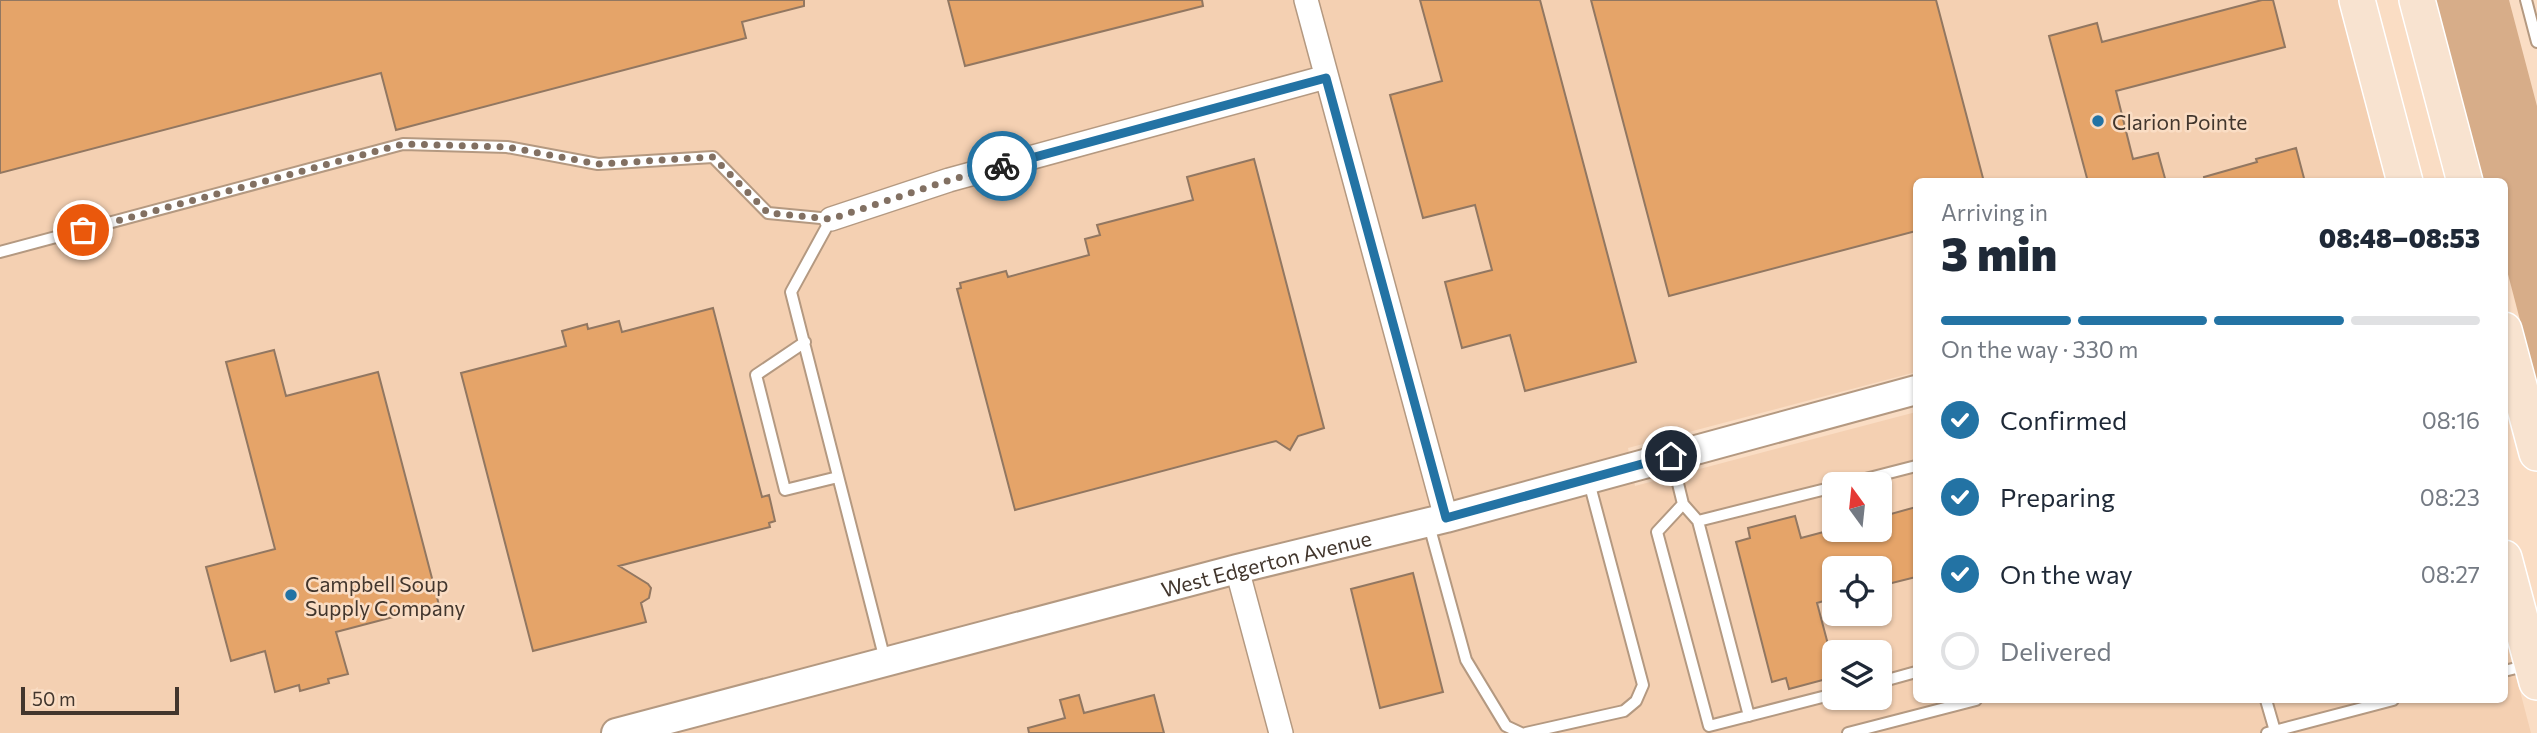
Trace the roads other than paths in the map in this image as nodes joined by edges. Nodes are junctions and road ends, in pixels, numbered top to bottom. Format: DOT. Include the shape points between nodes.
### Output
graph roads {
  1 [pos="1306,0"];
  2 [pos="2357,0"];
  3 [pos="2417,0"];
  4 [pos="2526,0"];
  5 [pos="2537,42"];
  6 [pos="1326,78"];
  7 [pos="2404,178"];
  8 [pos="2464,178"];
  9 [pos="831,219"];
  10 [pos="0,252"];
  11 [pos="805,342"];
  12 [pos="2508,345"];
  13 [pos="1913,391"];
  14 [pos="2537,453"];
  15 [pos="1671,456"];
  16 [pos="1913,467"];
  17 [pos="1892,472"];
  18 [pos="838,477"];
  19 [pos="1588,479"];
  20 [pos="1822,490"];
  21 [pos="1683,503"];
  22 [pos="1437,520"];
  23 [pos="1698,522"];
  24 [pos="1237,569"];
  25 [pos="2508,581"];
  26 [pos="886,662"];
  27 [pos="2524,672"];
  28 [pos="1913,673"];
  29 [pos="1892,679"];
  30 [pos="1822,697"];
  31 [pos="1964,703"];
  32 [pos="2266,703"];
  33 [pos="2382,703"];
  34 [pos="1749,716"];
  35 [pos="2271,732"];
  36 [pos="616,733"];
  37 [pos="1281,733"];
  38 [pos="1523,733"];
  39 [pos="1848,733"];
  1 -- 6 [label="street"];
  2 -- 7 [label="main road"];
  3 -- 8 [label="main road"];
  4 -- 5 [label="lane"];
  6 -- 9 [label="street" via="950,180"];
  6 -- 22 [label="street"];
  9 -- 10 [label="lane" via="768,213 713,157 598,164 507,147 403,144"];
  9 -- 11 [label="lane" via="791,292"];
  11 -- 18 [label="lane"];
  11 -- 18 [label="lane" via="756,374 778,465 785,491"];
  12 -- 14 [label="main road"];
  13 -- 15 [label="street, West Edgerton Avenue"];
  15 -- 19 [label="street, West Edgerton Avenue"];
  15 -- 21 [label="lane"];
  16 -- 17 [label="lane"];
  18 -- 26 [label="lane"];
  19 -- 22 [label="street, West Edgerton Avenue"];
  19 -- 38 [label="lane" via="1643,685 1636,701 1624,711"];
  20 -- 23 [label="lane"];
  21 -- 23 [label="lane"];
  21 -- 34 [label="lane" via="1657,532 1709,726"];
  22 -- 24 [label="street, West Edgerton Avenue"];
  22 -- 38 [label="lane" via="1466,660 1506,726"];
  23 -- 34 [label="lane"];
  24 -- 26 [label="street, West Edgerton Avenue"];
  24 -- 37 [label="street"];
  25 -- 27 [label="main road"];
  26 -- 36 [label="street, West Edgerton Avenue"];
  28 -- 29 [label="lane"];
  30 -- 34 [label="lane"];
  31 -- 39 [label="lane"];
  32 -- 35 [label="lane"];
  33 -- 35 [label="lane"];
}
